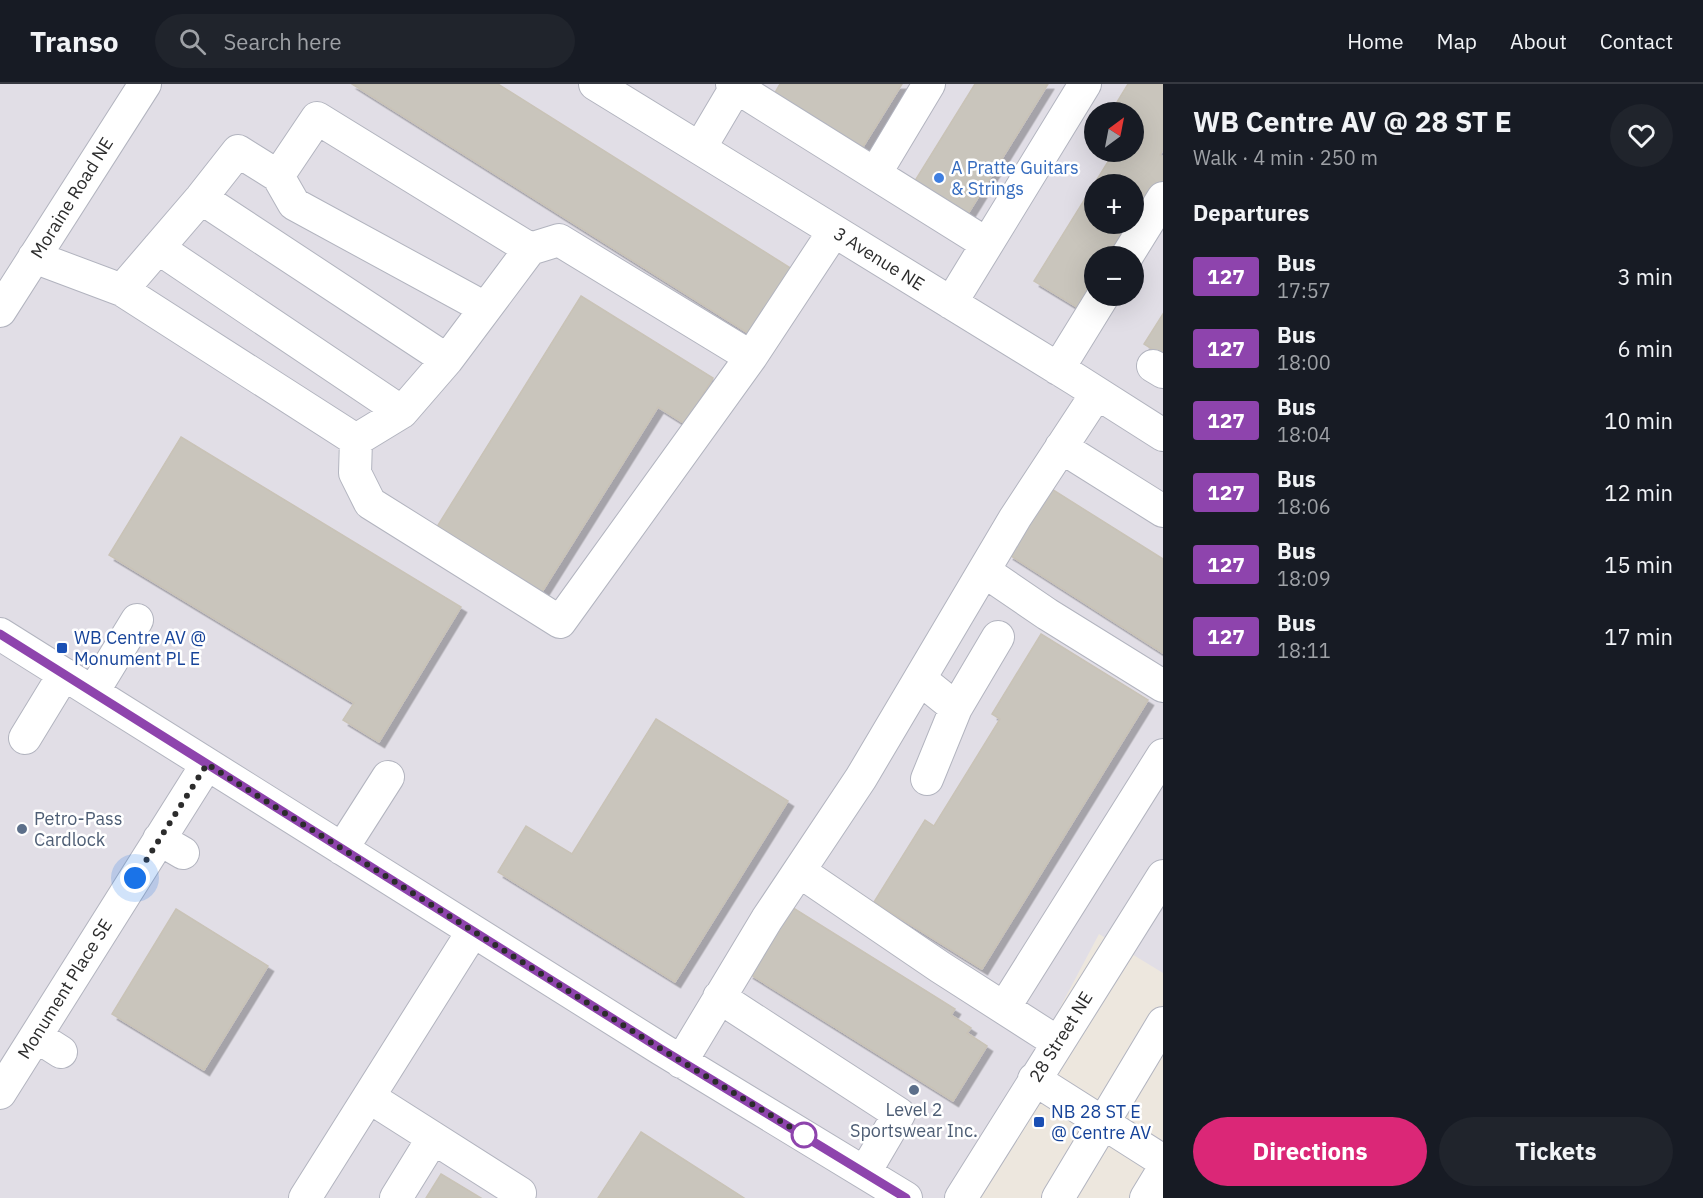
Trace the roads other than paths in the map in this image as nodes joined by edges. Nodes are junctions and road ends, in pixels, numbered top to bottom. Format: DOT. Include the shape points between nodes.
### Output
graph roads {
  1 [pos="145,84"];
  2 [pos="595,84"];
  3 [pos="930,84"];
  4 [pos="1085,84"];
  5 [pos="735,85"];
  6 [pos="700,148"];
  7 [pos="875,174"];
  8 [pos="278,176"];
  9 [pos="201,198"];
  10 [pos="1163,198"];
  11 [pos="834,231"];
  12 [pos="987,244"];
  13 [pos="1133,246"];
  14 [pos="158,248"];
  15 [pos="530,249"];
  16 [pos="34,257"];
  17 [pos="122,290"];
  18 [pos="951,303"];
  19 [pos="1097,306"];
  20 [pos="485,308"];
  21 [pos="0,311"];
  22 [pos="751,357"];
  23 [pos="447,360"];
  24 [pos="1058,369"];
  25 [pos="1097,393"];
  26 [pos="402,412"];
  27 [pos="1163,435"];
  28 [pos="356,440"];
  29 [pos="1061,447"];
  30 [pos="1163,511"];
  31 [pos="984,571"];
  32 [pos="137,620"];
  33 [pos="0,634"];
  34 [pos="998,637"];
  35 [pos="64,674"];
  36 [pos="920,679"];
  37 [pos="1163,686"];
  38 [pos="93,692"];
  39 [pos="956,708"];
  40 [pos="26,738"];
  41 [pos="1163,755"];
  42 [pos="207,764"];
  43 [pos="388,777"];
  44 [pos="927,779"];
  45 [pos="342,849"];
  46 [pos="799,871"];
  47 [pos="1163,876"];
  48 [pos="473,931"];
  49 [pos="719,998"];
  50 [pos="1004,1008"];
  51 [pos="1163,1023"];
  52 [pos="1057,1042"];
  53 [pos="681,1062"];
  54 [pos="1034,1079"];
  55 [pos="0,1093"];
  56 [pos="369,1097"];
  57 [pos="1103,1122"];
  58 [pos="433,1138"];
  59 [pos="1163,1161"];
  60 [pos="1163,1170"];
  61 [pos="865,1172"];
  62 [pos="520,1193"];
  63 [pos="305,1198"];
  64 [pos="396,1198"];
  65 [pos="906,1198"];
  66 [pos="961,1198"];
  67 [pos="1058,1198"];
  68 [pos="1146,1198"];
  1 -- 16 [label="street, Moraine Road NE"];
  2 -- 6 [label="street, 3 Avenue NE"];
  3 -- 7 [label="street"];
  4 -- 12 [label="street"];
  5 -- 6 [label="street"];
  5 -- 7 [label="street"];
  6 -- 11 [label="street, 3 Avenue NE"];
  7 -- 12 [label="street"];
  8 -- 9 [label="street" via="238,151"];
  8 -- 15 [label="street" via="317,118"];
  8 -- 20 [label="street" via="294,204"];
  9 -- 14 [label="street"];
  9 -- 23 [label="street"];
  10 -- 13 [label="street"];
  11 -- 18 [label="street, 3 Avenue NE"];
  11 -- 22 [label="street"];
  12 -- 18 [label="street"];
  14 -- 17 [label="street"];
  14 -- 26 [label="street"];
  15 -- 20 [label="street"];
  15 -- 22 [label="street" via="559,240"];
  16 -- 17 [label="street"];
  16 -- 21 [label="street, Moraine Road NE"];
  17 -- 28 [label="street"];
  18 -- 24 [label="street, 3 Avenue NE"];
  19 -- 24 [label="street"];
  20 -- 23 [label="street"];
  22 -- 28 [label="street" via="560,622 370,502 355,473"];
  23 -- 26 [label="street"];
  24 -- 25 [label="street, 3 Avenue NE"];
  25 -- 27 [label="street, 3 Avenue NE"];
  25 -- 29 [label="street"];
  26 -- 28 [label="street"];
  29 -- 30 [label="street"];
  29 -- 31 [label="street"];
  31 -- 36 [label="street"];
  31 -- 37 [label="street"];
  32 -- 38 [label="street"];
  33 -- 35 [label="street"];
  34 -- 39 [label="street"];
  35 -- 38 [label="street"];
  35 -- 40 [label="street"];
  36 -- 39 [label="street"];
  36 -- 46 [label="street"];
  38 -- 42 [label="street"];
  39 -- 44 [label="street"];
  41 -- 50 [label="street"];
  42 -- 45 [label="street"];
  42 -- 55 [label="street, Monument Place SE" via="171,846 48,1044"];
  43 -- 45 [label="street"];
  45 -- 48 [label="street"];
  46 -- 49 [label="street"];
  46 -- 50 [label="street"];
  47 -- 52 [label="street, 28 Street NE"];
  48 -- 53 [label="street"];
  48 -- 56 [label="street"];
  49 -- 53 [label="street"];
  49 -- 61 [label="street" via="899,1114"];
  50 -- 52 [label="street"];
  51 -- 57 [label="street"];
  52 -- 54 [label="street, 28 Street NE"];
  53 -- 61 [label="street"];
  54 -- 57 [label="street"];
  54 -- 66 [label="street, 28 Street NE"];
  56 -- 58 [label="street"];
  56 -- 63 [label="street"];
  57 -- 59 [label="street"];
  57 -- 67 [label="street"];
  58 -- 62 [label="street"];
  58 -- 64 [label="street"];
  60 -- 68 [label="street"];
  61 -- 65 [label="street"];
}
